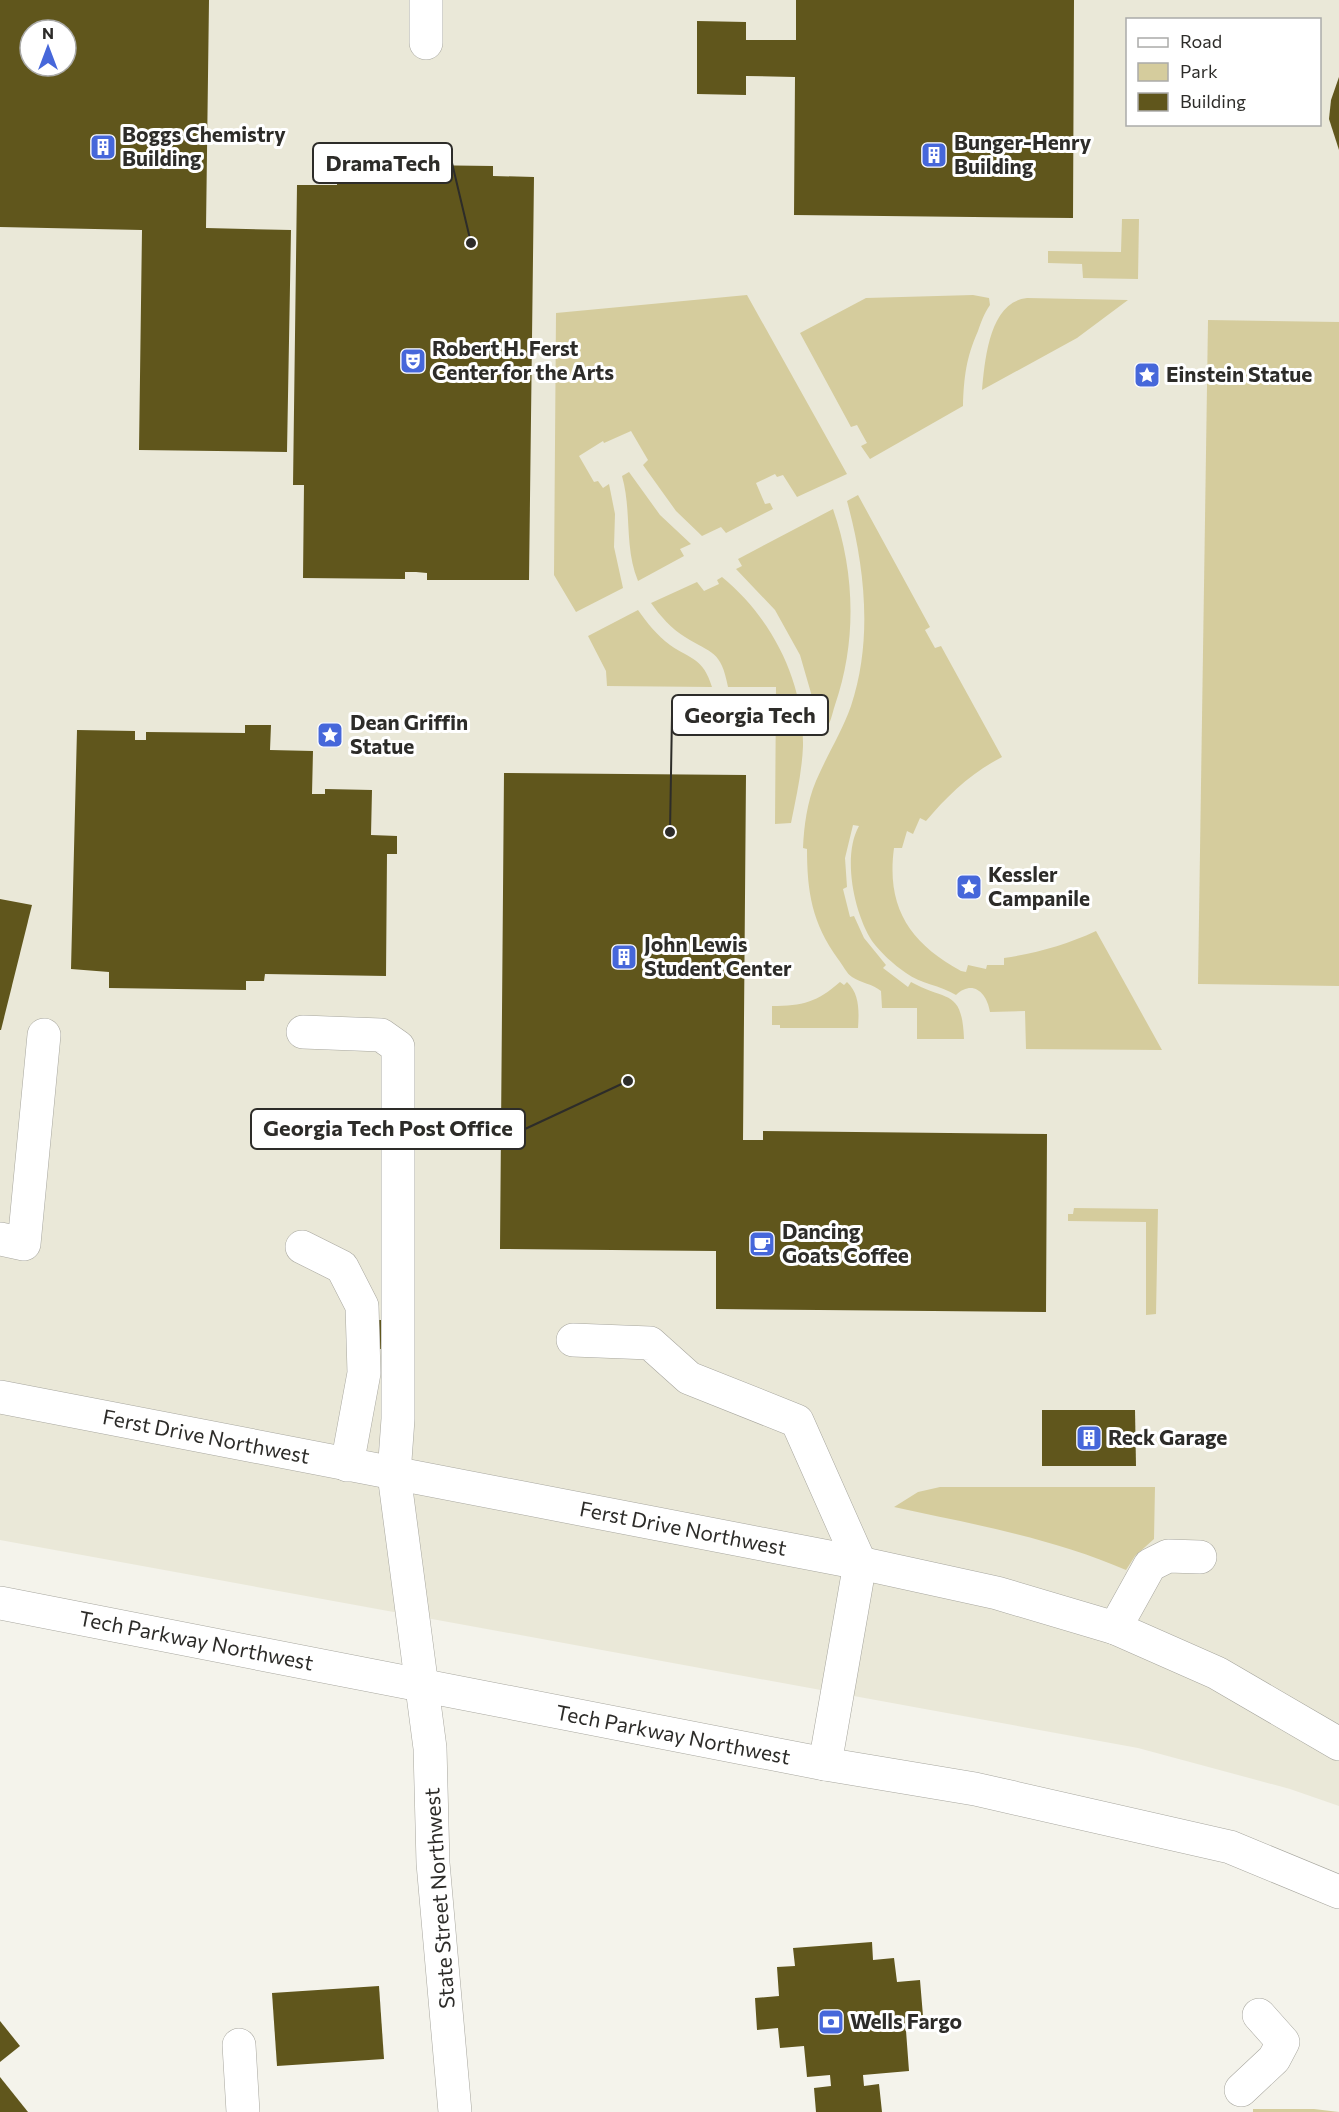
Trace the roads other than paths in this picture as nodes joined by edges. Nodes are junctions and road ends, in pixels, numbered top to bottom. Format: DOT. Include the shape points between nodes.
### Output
graph roads {
  1 [pos="426,0"];
  2 [pos="426,43"];
  3 [pos="303,1032"];
  4 [pos="44,1035"];
  5 [pos="0,1239"];
  6 [pos="302,1247"];
  7 [pos="573,1340"];
  8 [pos="0,1398"];
  9 [pos="347,1465"];
  10 [pos="394,1474"];
  11 [pos="1200,1557"];
  12 [pos="860,1563"];
  13 [pos="0,1603"];
  14 [pos="1115,1628"];
  15 [pos="421,1685"];
  16 [pos="1339,1744"];
  17 [pos="825,1764"];
  18 [pos="1339,1892"];
  19 [pos="1259,2015"];
  20 [pos="239,2045"];
  21 [pos="1241,2090"];
  22 [pos="243,2112"];
  23 [pos="455,2112"];
  1 -- 2 [label="street"];
  3 -- 10 [label="street, State Street Northwest" via="381,1035 398,1047 398,1419"];
  4 -- 5 [label="street" via="24,1244"];
  6 -- 9 [label="street" via="342,1267 362,1305 364,1373"];
  7 -- 12 [label="street" via="650,1343 689,1378 797,1421"];
  8 -- 9 [label="street, Ferst Drive Northwest"];
  9 -- 10 [label="street, Ferst Drive Northwest"];
  10 -- 12 [label="street, Ferst Drive Northwest"];
  10 -- 15 [label="street, State Street Northwest"];
  11 -- 14 [label="street" via="1168,1556 1150,1565"];
  12 -- 14 [label="street, Ferst Drive Northwest" via="997,1593"];
  12 -- 17 [label="street"];
  13 -- 15 [label="street, Tech Parkway Northwest"];
  14 -- 16 [label="street, Ferst Drive Northwest" via="1217,1673"];
  15 -- 17 [label="street, Tech Parkway Northwest"];
  15 -- 23 [label="street, State Street Northwest" via="430,1748 433,1863"];
  17 -- 18 [label="street, Tech Parkway Northwest" via="975,1789 1230,1846"];
  19 -- 21 [label="street" via="1283,2042 1274,2059"];
  20 -- 22 [label="street"];
}
